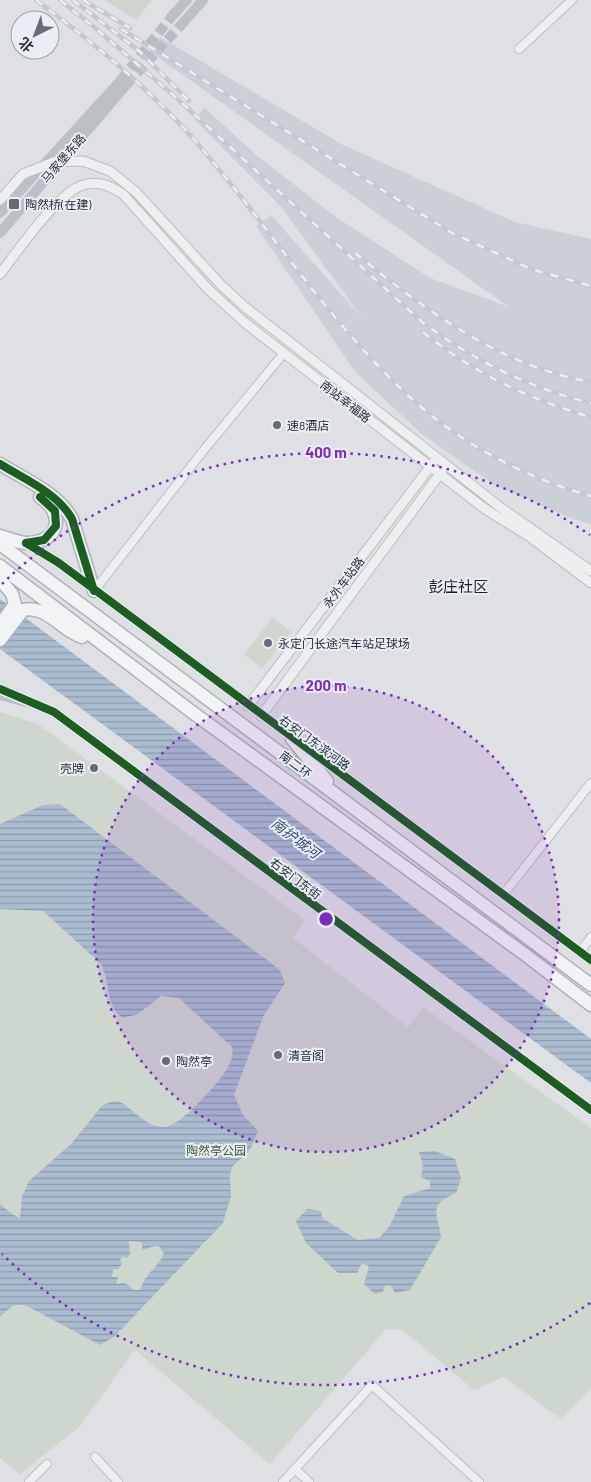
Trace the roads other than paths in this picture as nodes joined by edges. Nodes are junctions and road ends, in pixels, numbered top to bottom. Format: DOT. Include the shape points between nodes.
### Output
graph roads {
  1 [pos="187,0"];
  2 [pos="203,0"];
  3 [pos="572,0"];
  4 [pos="172,16"];
  5 [pos="182,24"];
  6 [pos="519,49"];
  7 [pos="0,200"];
  8 [pos="0,213"];
  9 [pos="0,233"];
  10 [pos="0,274"];
  11 [pos="284,353"];
  12 [pos="437,458"];
  13 [pos="0,464"];
  14 [pos="446,465"];
  15 [pos="430,467"];
  16 [pos="0,472"];
  17 [pos="440,474"];
  18 [pos="0,536"];
  19 [pos="26,543"];
  20 [pos="0,544"];
  21 [pos="0,566"];
  22 [pos="591,571"];
  23 [pos="0,579"];
  24 [pos="591,583"];
  25 [pos="94,591"];
  26 [pos="19,607"];
  27 [pos="0,625"];
  28 [pos="0,640"];
  29 [pos="101,643"];
  30 [pos="0,684"];
  31 [pos="2,692"];
  32 [pos="38,705"];
  33 [pos="248,706"];
  34 [pos="261,716"];
  35 [pos="292,739"];
  36 [pos="591,783"];
  37 [pos="342,798"];
  38 [pos="503,895"];
  39 [pos="591,938"];
  40 [pos="580,952"];
  41 [pos="591,960"];
  42 [pos="591,985"];
  43 [pos="591,1005"];
  44 [pos="591,1110"];
  45 [pos="95,1457"];
  46 [pos="47,1464"];
  47 [pos="295,1469"];
  48 [pos="30,1482"];
  49 [pos="118,1482"];
  50 [pos="282,1482"];
  51 [pos="310,1482"];
  52 [pos="479,1482"];
  1 -- 4 [label="main road"];
  2 -- 5 [label="main road"];
  3 -- 6 [label="street"];
  7 -- 12 [label="street, bridge" via="23,174 54,162 83,161 110,171 136,192 245,307"];
  8 -- 9 [label="main road, 马家堡东路" via="124,82"];
  10 -- 11 [label="street, 南站幸福路" via="58,201 83,185 100,183 111,186 123,194 208,289"];
  11 -- 15 [label="street, 南站幸福路"];
  11 -- 25 [label="street"];
  12 -- 14 [label="street"];
  12 -- 15 [label="street, 永外车站路"];
  13 -- 25 [label="highway" via="67,509"];
  14 -- 17 [label="street, 永外车站路"];
  14 -- 22 [label="street"];
  15 -- 17 [label="street, 南站幸福路"];
  15 -- 33 [label="street, 永外车站路"];
  16 -- 19 [label="highway" via="43,499 55,511 57,520 51,534 44,540"];
  17 -- 24 [label="street, 南站幸福路"];
  17 -- 34 [label="street, 永外车站路"];
  18 -- 19 [label="highway"];
  19 -- 25 [label="street, 右安门东滨河路" via="41,550"];
  20 -- 37 [label="highway, 南二环"];
  21 -- 29 [label="highway, 南二环"];
  23 -- 26 [label="highway"];
  25 -- 33 [label="street, 右安门东滨河路"];
  26 -- 27 [label="highway"];
  26 -- 28 [label="highway"];
  26 -- 29 [label="highway" via="48,615 78,636"];
  29 -- 43 [label="highway, 南二环"];
  30 -- 31 [label="street"];
  31 -- 32 [label="main road"];
  32 -- 44 [label="street, 右安门东街" via="54,712"];
  33 -- 34 [label="street, 右安门东滨河路"];
  34 -- 35 [label="street, 右安门东滨河路"];
  35 -- 37 [label="highway"];
  35 -- 38 [label="street, 右安门东滨河路"];
  36 -- 38 [label="street"];
  37 -- 42 [label="highway, 南二环"];
  38 -- 40 [label="street, 右安门东滨河路"];
  39 -- 40 [label="street"];
  40 -- 41 [label="street, 右安门东滨河路"];
  45 -- 49 [label="street"];
  46 -- 48 [label="street"];
  47 -- 50 [label="street"];
  47 -- 51 [label="street"];
  47 -- 52 [label="street" via="372,1385"];
}
